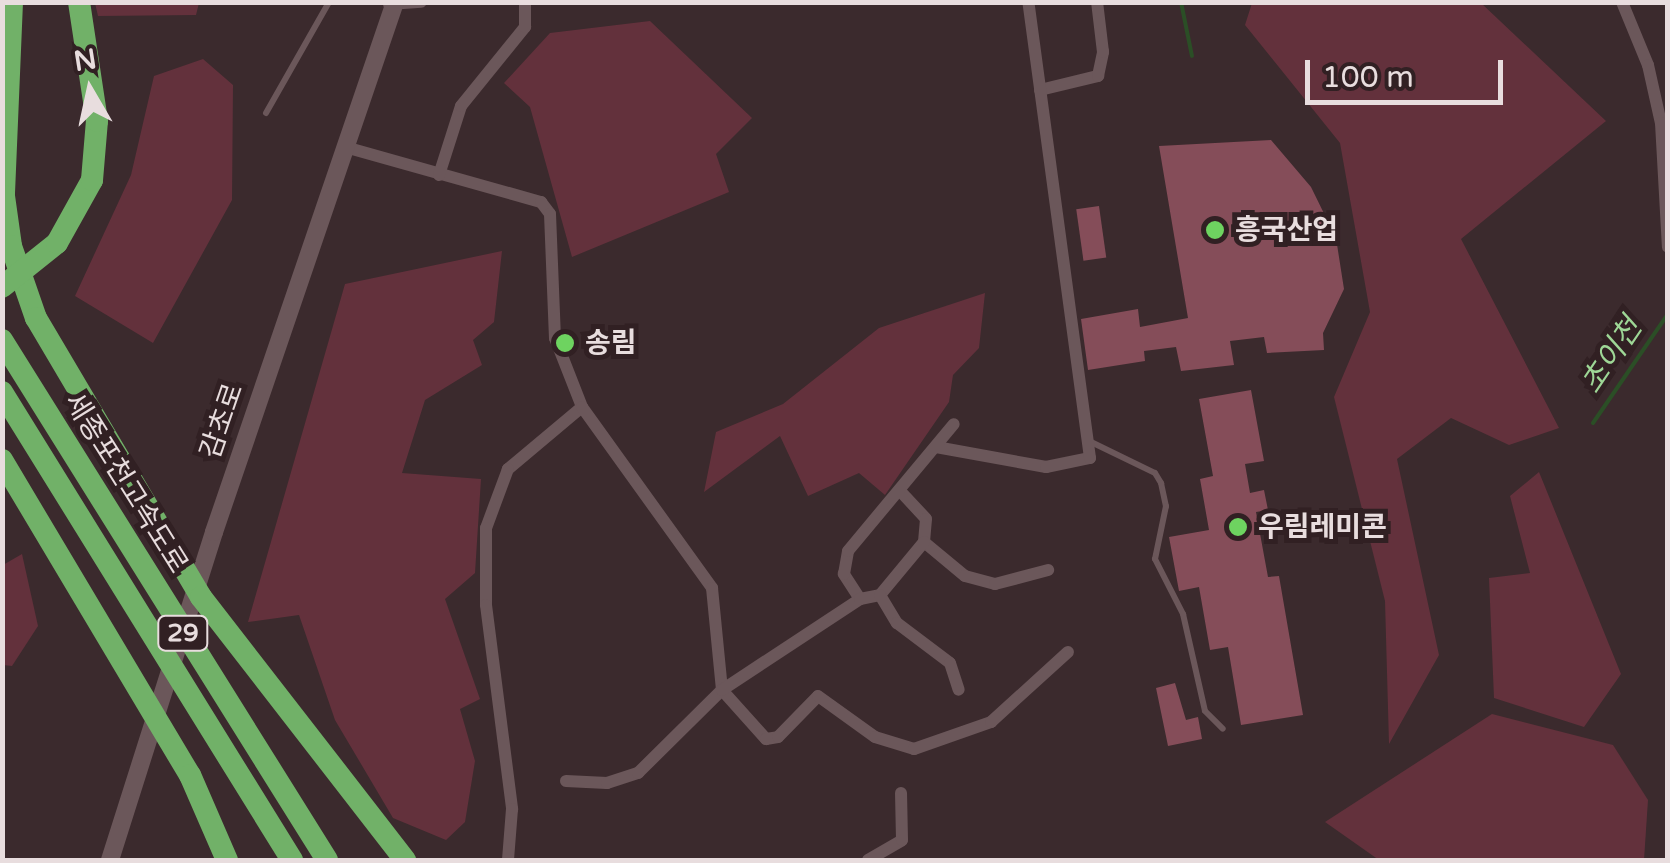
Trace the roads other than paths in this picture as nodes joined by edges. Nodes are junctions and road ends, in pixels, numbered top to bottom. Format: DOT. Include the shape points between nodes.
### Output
graph roads {
  1 [pos="79,2"];
  2 [pos="329,2"];
  3 [pos="421,2"];
  4 [pos="525,2"];
  5 [pos="1028,2"];
  6 [pos="1097,2"];
  7 [pos="1622,2"];
  8 [pos="6,4"];
  9 [pos="391,4"];
  10 [pos="1040,90"];
  11 [pos="266,113"];
  12 [pos="345,147"];
  13 [pos="439,175"];
  14 [pos="1668,247"];
  15 [pos="2,286"];
  16 [pos="2,340"];
  17 [pos="2,392"];
  18 [pos="582,406"];
  19 [pos="954,424"];
  20 [pos="1088,441"];
  21 [pos="936,447"];
  22 [pos="2,460"];
  23 [pos="902,493"];
  24 [pos="924,542"];
  25 [pos="1048,570"];
  26 [pos="880,594"];
  27 [pos="860,599"];
  28 [pos="1068,652"];
  29 [pos="722,690"];
  30 [pos="960,690"];
  31 [pos="1223,729"];
  32 [pos="566,780"];
  33 [pos="901,794"];
  34 [pos="110,860"];
  35 [pos="226,860"];
  36 [pos="289,860"];
  37 [pos="327,860"];
  38 [pos="405,860"];
  39 [pos="508,860"];
  40 [pos="868,860"];
  1 -- 15 [label="highway" via="98,150 92,180 69,227 41,259"];
  2 -- 11 [label="lane"];
  3 -- 9 [label="street"];
  4 -- 13 [label="street" via="525,27 461,106"];
  5 -- 10 [label="street"];
  6 -- 10 [label="street" via="1103,52 1098,76"];
  7 -- 14 [label="street" via="1648,65 1661,122"];
  8 -- 38 [label="highway" via="3,156 11,246 54,355 201,598"];
  9 -- 12 [label="main road, 감초로"];
  10 -- 20 [label="street"];
  12 -- 13 [label="street"];
  12 -- 34 [label="main road, 감초로"];
  13 -- 18 [label="street" via="547,205 555,338"];
  16 -- 37 [label="highway, 세종포천고속도로 / 29"];
  17 -- 36 [label="highway, 세종포천고속도로 / 29"];
  18 -- 29 [label="street" via="712,588"];
  18 -- 39 [label="street" via="508,469 486,528 486,605 512,809"];
  19 -- 21 [label="street"];
  20 -- 21 [label="street" via="1090,458 1046,467"];
  20 -- 31 [label="lane" via="1161,482 1166,506 1156,559 1183,614 1205,711"];
  21 -- 23 [label="street"];
  22 -- 35 [label="highway" via="190,775"];
  23 -- 24 [label="street" via="926,519"];
  23 -- 27 [label="street" via="845,558 844,574"];
  24 -- 25 [label="street" via="978,581 995,584"];
  24 -- 26 [label="street"];
  26 -- 27 [label="street"];
  26 -- 30 [label="street" via="897,623 950,663"];
  27 -- 29 [label="street"];
  28 -- 29 [label="street" via="991,722 914,749 875,737 818,696 768,740"];
  29 -- 32 [label="street" via="638,773 607,783"];
  33 -- 40 [label="street" via="902,840"];
}
